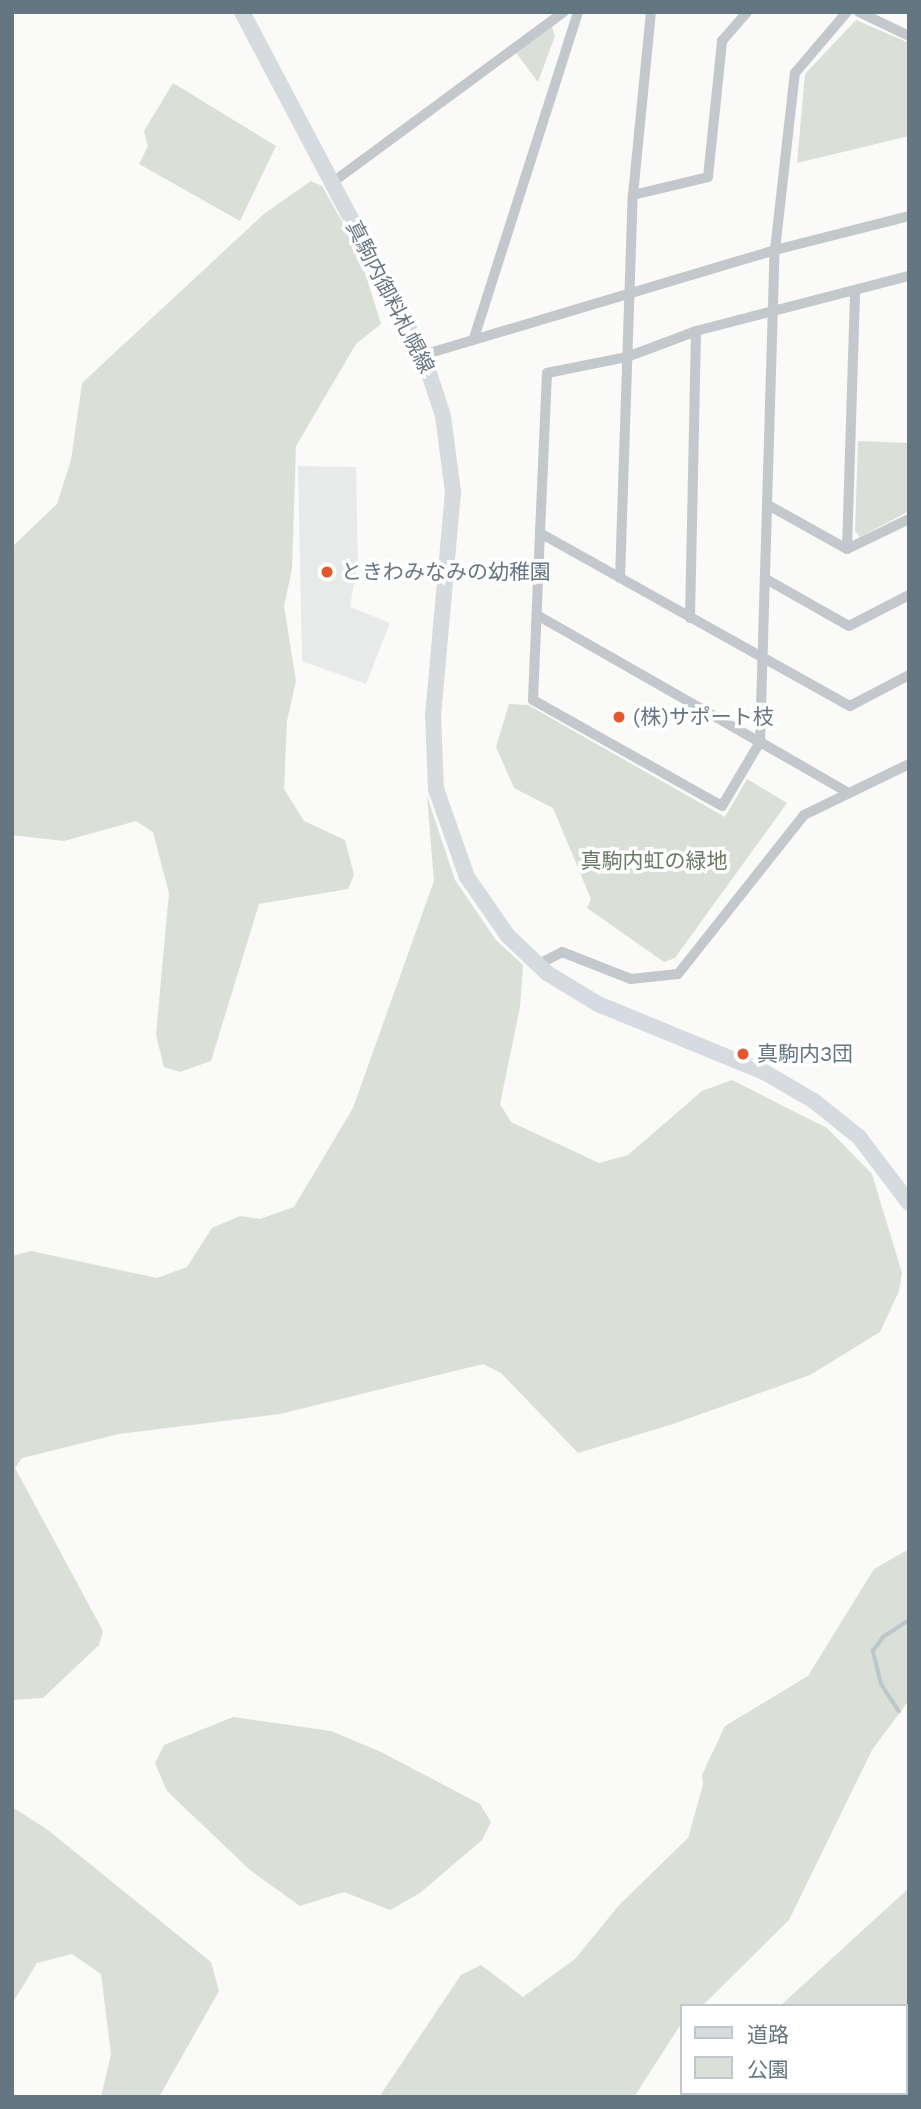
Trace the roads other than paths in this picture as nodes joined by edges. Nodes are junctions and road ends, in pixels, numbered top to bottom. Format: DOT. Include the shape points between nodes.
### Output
graph roads {
  1 [pos="242,12"];
  2 [pos="564,12"];
  3 [pos="578,12"];
  4 [pos="651,12"];
  5 [pos="747,12"];
  6 [pos="847,12"];
  7 [pos="859,12"];
  8 [pos="909,36"];
  9 [pos="333,182"];
  10 [pos="633,195"];
  11 [pos="909,216"];
  12 [pos="775,250"];
  13 [pos="909,276"];
  14 [pos="855,290"];
  15 [pos="630,295"];
  16 [pos="774,313"];
  17 [pos="696,331"];
  18 [pos="474,338"];
  19 [pos="423,355"];
  20 [pos="627,356"];
  21 [pos="768,505"];
  22 [pos="909,519"];
  23 [pos="540,533"];
  24 [pos="847,550"];
  25 [pos="620,578"];
  26 [pos="766,579"];
  27 [pos="909,595"];
  28 [pos="537,615"];
  29 [pos="690,618"];
  30 [pos="761,659"];
  31 [pos="909,674"];
  32 [pos="760,742"];
  33 [pos="907,767"];
  34 [pos="847,792"];
  35 [pos="537,965"];
  36 [pos="909,1203"];
  1 -- 9 [label="main road, 真駒内御料札幌線"];
  2 -- 9 [label="street"];
  3 -- 18 [label="street"];
  4 -- 10 [label="street"];
  5 -- 10 [label="street" via="722,41 708,177"];
  6 -- 12 [label="street" via="795,73"];
  7 -- 8 [label="street"];
  9 -- 19 [label="main road, 真駒内御料札幌線"];
  10 -- 15 [label="street"];
  11 -- 12 [label="street"];
  12 -- 15 [label="street"];
  12 -- 16 [label="street"];
  13 -- 14 [label="street"];
  14 -- 16 [label="street"];
  14 -- 24 [label="street"];
  15 -- 18 [label="street"];
  15 -- 20 [label="street"];
  16 -- 17 [label="street"];
  16 -- 21 [label="street"];
  17 -- 20 [label="street"];
  17 -- 29 [label="street"];
  18 -- 19 [label="street"];
  19 -- 35 [label="main road, 真駒内御料札幌線" via="443,416 453,492 433,714 436,789 467,877 508,936"];
  20 -- 23 [label="street" via="547,373"];
  20 -- 25 [label="street"];
  21 -- 24 [label="street"];
  21 -- 26 [label="street"];
  22 -- 24 [label="street"];
  23 -- 25 [label="street"];
  23 -- 28 [label="street"];
  25 -- 29 [label="street"];
  26 -- 27 [label="street" via="849,626"];
  26 -- 30 [label="street"];
  28 -- 32 [label="street"];
  28 -- 32 [label="street" via="533,700 722,806"];
  29 -- 30 [label="street"];
  30 -- 31 [label="street" via="850,706"];
  30 -- 32 [label="street"];
  32 -- 34 [label="street"];
  33 -- 34 [label="street"];
  34 -- 35 [label="street" via="804,815 678,974 631,979 562,952"];
  35 -- 36 [label="main road, 真駒内御料札幌線" via="598,1004 764,1072 814,1101 859,1137"];
}
